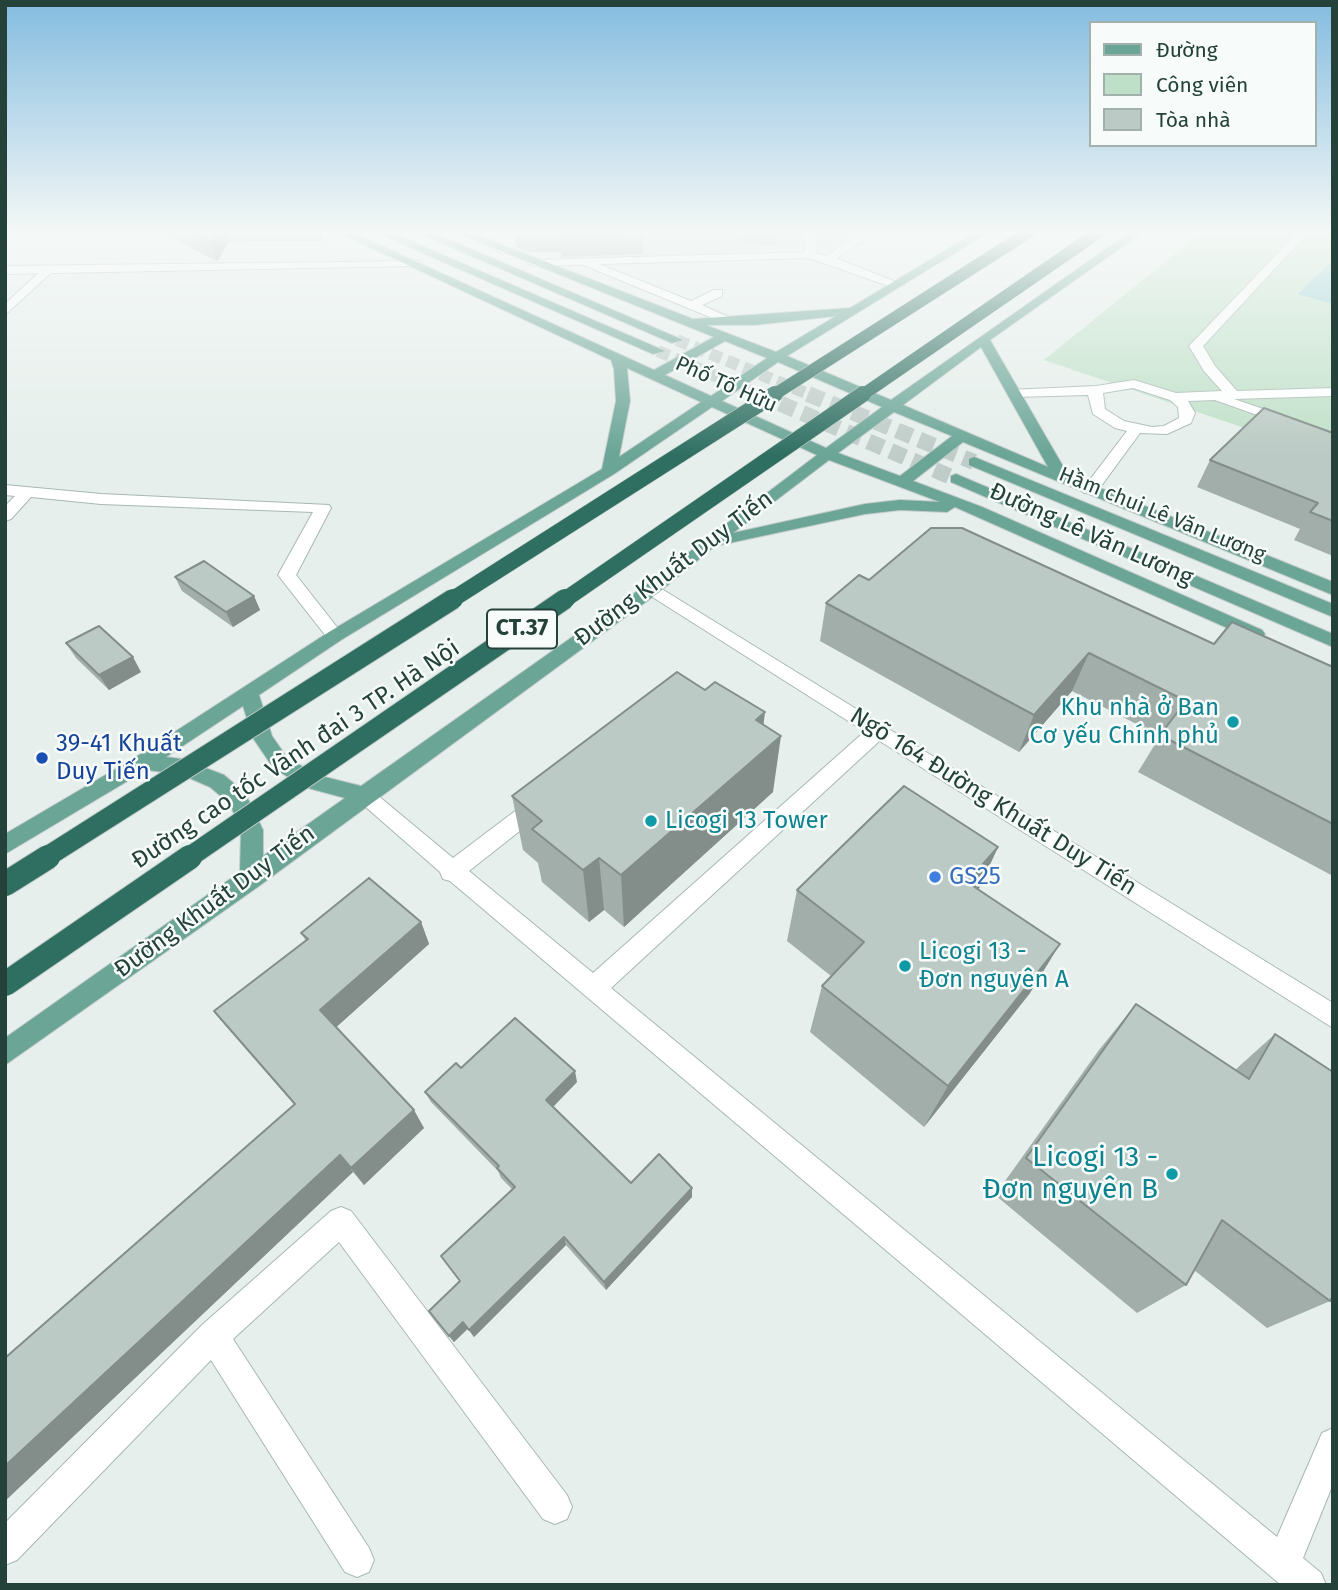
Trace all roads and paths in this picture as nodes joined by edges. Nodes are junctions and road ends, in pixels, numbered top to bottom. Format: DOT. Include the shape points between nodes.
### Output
graph roads {
  1 [pos="509,306"];
  2 [pos="553,306"];
  3 [pos="597,306"];
  4 [pos="642,306"];
  5 [pos="695,306"];
  6 [pos="862,306"];
  7 [pos="903,306"];
  8 [pos="913,306"];
  9 [pos="995,306"];
  10 [pos="1030,306"];
  11 [pos="1234,306"];
  12 [pos="856,310"];
  13 [pos="676,320"];
  14 [pos="731,321"];
  15 [pos="725,336"];
  16 [pos="983,339"];
  17 [pos="677,340"];
  18 [pos="658,351"];
  19 [pos="615,355"];
  20 [pos="777,357"];
  21 [pos="825,362"];
  22 [pos="654,376"];
  23 [pos="1098,390"];
  24 [pos="1333,392"];
  25 [pos="1014,393"];
  26 [pos="1233,395"];
  27 [pos="1210,396"];
  28 [pos="1175,397"];
  29 [pos="710,402"];
  30 [pos="892,405"];
  31 [pos="1136,429"];
  32 [pos="964,434"];
  33 [pos="1333,438"];
  34 [pos="826,454"];
  35 [pos="974,463"];
  36 [pos="609,471"];
  37 [pos="1062,478"];
  38 [pos="956,479"];
  39 [pos="901,483"];
  40 [pos="5,490"];
  41 [pos="1090,490"];
  42 [pos="26,492"];
  43 [pos="975,510"];
  44 [pos="5,516"];
  45 [pos="708,542"];
  46 [pos="652,589"];
  47 [pos="1333,589"];
  48 [pos="1333,611"];
  49 [pos="335,636"];
  50 [pos="1269,640"];
  51 [pos="1333,641"];
  52 [pos="248,691"];
  53 [pos="879,730"];
  54 [pos="143,762"];
  55 [pos="363,795"];
  56 [pos="551,795"];
  57 [pos="5,845"];
  58 [pos="451,872"];
  59 [pos="251,878"];
  60 [pos="5,884"];
  61 [pos="5,984"];
  62 [pos="593,989"];
  63 [pos="1333,1017"];
  64 [pos="5,1053"];
  65 [pos="213,1336"];
  66 [pos="1333,1444"];
  67 [pos="555,1507"];
  68 [pos="5,1548"];
  69 [pos="357,1560"];
  70 [pos="1296,1574"];
  1 -- 19 [label="main road, Phố Tố Hữu"];
  2 -- 18 [label="main road"];
  3 -- 17 [label="main road"];
  4 -- 13 [label="main road, Phố Tố Hữu"];
  5 -- 14 [label="street"];
  6 -- 12 [label="main road"];
  7 -- 21 [label="highway, bridge"];
  8 -- 21 [label="highway, Đường cao tốc Vành đai 3 TP. Hà Nội / CT.37, bridge"];
  9 -- 61 [label="highway, Đường cao tốc Vành đai 3 TP. Hà Nội / CT.37, bridge"];
  10 -- 16 [label="main road, Đường Khuất Duy Tiến"];
  11 -- 26 [label="street" via="1196,346"];
  12 -- 14 [label="main road"];
  12 -- 20 [label="main road"];
  13 -- 14 [label="main road"];
  13 -- 15 [label="main road, Phố Tố Hữu"];
  15 -- 20 [label="main road, Phố Tố Hữu"];
  15 -- 22 [label="main road"];
  16 -- 25 [label="main road"];
  16 -- 30 [label="main road, Đường Khuất Duy Tiến"];
  19 -- 22 [label="main road, Phố Tố Hữu"];
  19 -- 36 [label="main road" via="621,369 623,401"];
  20 -- 29 [label="main road"];
  20 -- 30 [label="main road, Phố Tố Hữu"];
  21 -- 60 [label="highway, Đường cao tốc Vành đai 3 TP. Hà Nội / CT.37, bridge"];
  22 -- 29 [label="main road, Phố Tố Hữu"];
  23 -- 25 [label="street"];
  23 -- 28 [label="street" via="1134,384"];
  23 -- 31 [label="street" via="1094,396 1098,411"];
  24 -- 26 [label="street"];
  25 -- 37 [label="main road"];
  26 -- 27 [label="street"];
  27 -- 28 [label="street"];
  27 -- 33 [label="street"];
  28 -- 31 [label="street" via="1188,413 1179,426 1160,431"];
  29 -- 34 [label="main road, Phố Tố Hữu"];
  29 -- 36 [label="main road"];
  30 -- 32 [label="main road, Đường Lê Văn Lương"];
  30 -- 34 [label="main road, Đường Khuất Duy Tiến"];
  31 -- 41 [label="street"];
  32 -- 37 [label="main road, Đường Lê Văn Lương"];
  32 -- 39 [label="main road"];
  34 -- 39 [label="main road, Đường Lê Văn Lương"];
  34 -- 45 [label="main road, Đường Khuất Duy Tiến"];
  35 -- 48 [label="main road, Hầm chui Lê Văn Lương"];
  36 -- 49 [label="main road"];
  37 -- 41 [label="main road, Đường Lê Văn Lương"];
  38 -- 51 [label="main road, Hầm chui Lê Văn Lương"];
  39 -- 43 [label="main road, Đường Lê Văn Lương"];
  40 -- 42 [label="street"];
  41 -- 47 [label="main road, Đường Lê Văn Lương"];
  42 -- 44 [label="street"];
  42 -- 49 [label="street" via="323,508 287,575"];
  43 -- 45 [label="main road" via="877,508"];
  43 -- 50 [label="main road, Đường Lê Văn Lương"];
  45 -- 46 [label="main road, Đường Khuất Duy Tiến"];
  46 -- 53 [label="street, Ngõ 164 Đường Khuất Duy Tiến"];
  46 -- 55 [label="main road, Đường Khuất Duy Tiến"];
  49 -- 52 [label="main road"];
  52 -- 54 [label="main road"];
  52 -- 55 [label="main road" via="263,738 281,764 315,782"];
  53 -- 62 [label="street"];
  53 -- 63 [label="street, Ngõ 164 Đường Khuất Duy Tiến"];
  54 -- 57 [label="main road"];
  54 -- 59 [label="main road" via="182,767 217,781 238,799 252,830"];
  55 -- 58 [label="street"];
  55 -- 59 [label="main road, Đường Khuất Duy Tiến"];
  56 -- 58 [label="street"];
  58 -- 62 [label="street"];
  59 -- 64 [label="main road, Đường Khuất Duy Tiến"];
  62 -- 70 [label="street"];
  65 -- 67 [label="street" via="341,1221"];
  65 -- 68 [label="street"];
  65 -- 69 [label="street"];
  66 -- 70 [label="street"];
}
